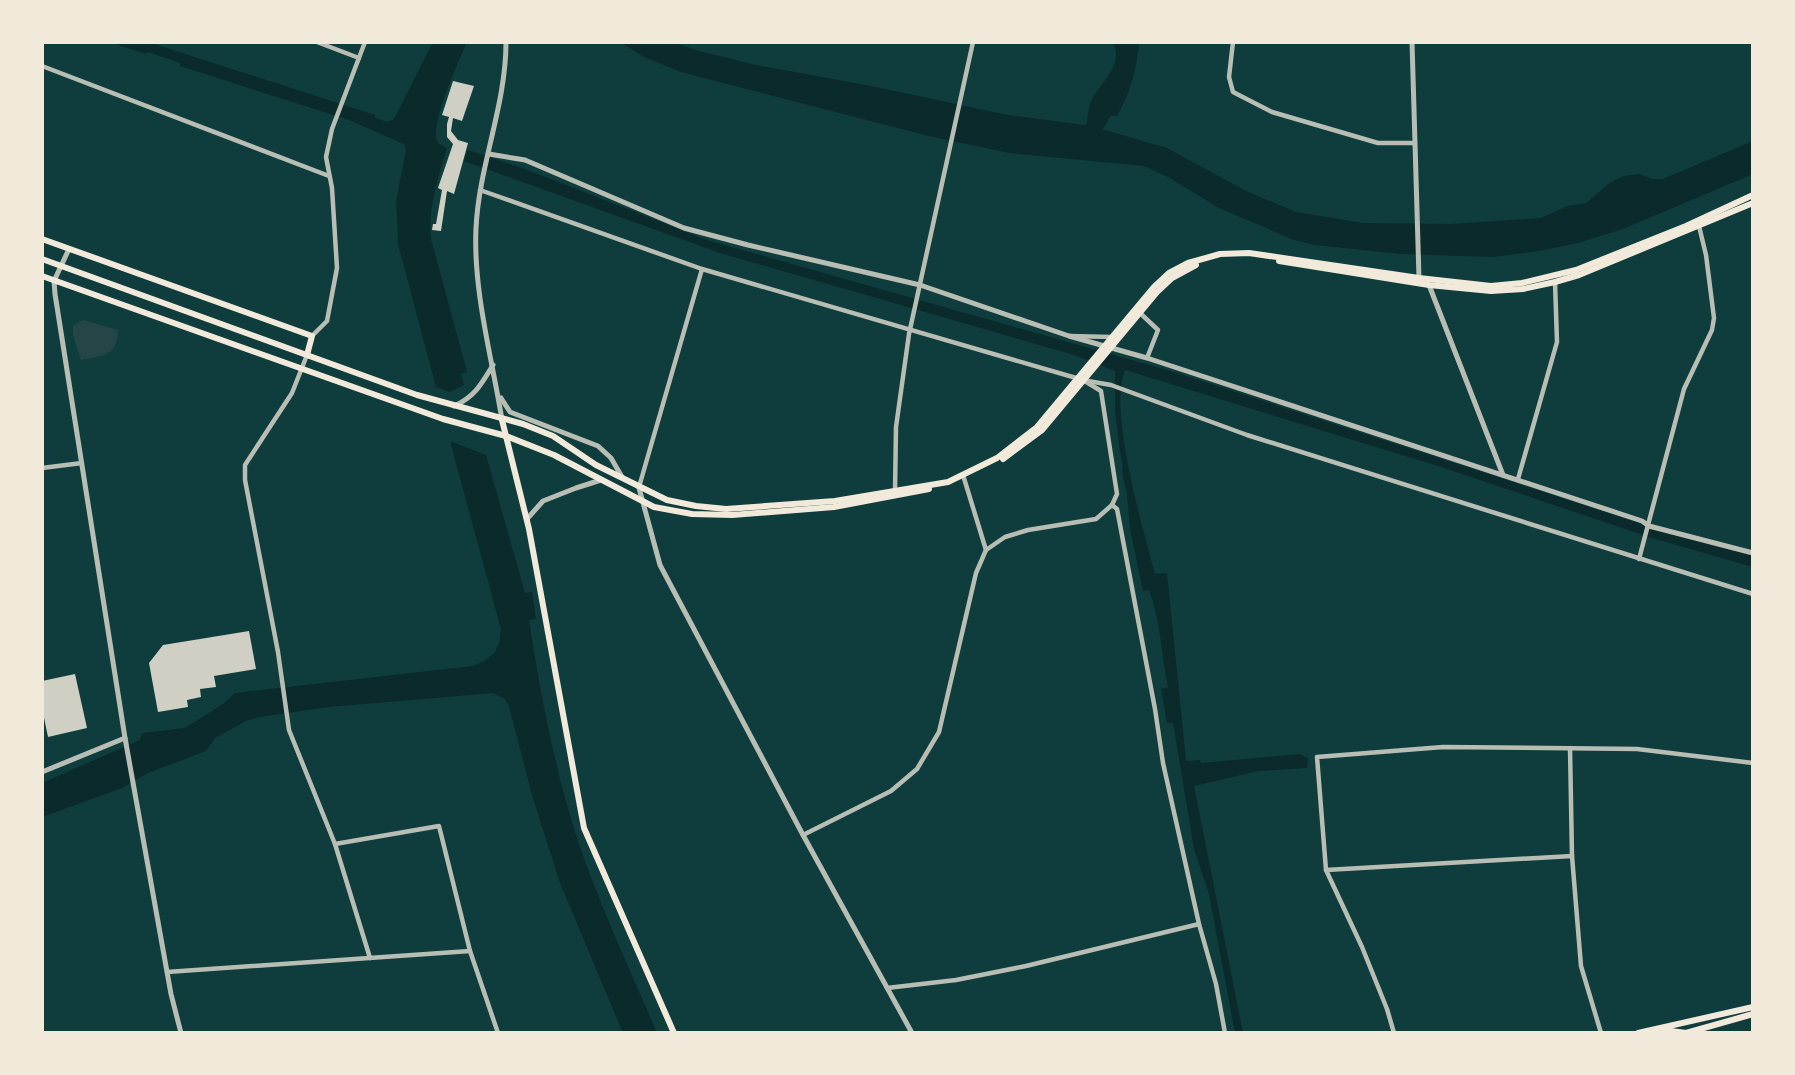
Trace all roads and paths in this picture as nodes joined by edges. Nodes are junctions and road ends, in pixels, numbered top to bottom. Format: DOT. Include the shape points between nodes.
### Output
graph roads {
  1 [pos="317,42"];
  2 [pos="365,42"];
  3 [pos="506,42"];
  4 [pos="973,42"];
  5 [pos="1233,42"];
  6 [pos="1412,42"];
  7 [pos="359,58"];
  8 [pos="42,66"];
  9 [pos="1415,143"];
  10 [pos="488,154"];
  11 [pos="329,176"];
  12 [pos="480,190"];
  13 [pos="1753,195"];
  14 [pos="1753,203"];
  15 [pos="1699,226"];
  16 [pos="42,239"];
  17 [pos="69,249"];
  18 [pos="42,259"];
  19 [pos="60,265"];
  20 [pos="702,269"];
  21 [pos="42,276"];
  22 [pos="1419,278"];
  23 [pos="54,281"];
  24 [pos="1556,282"];
  25 [pos="920,285"];
  26 [pos="1429,285"];
  27 [pos="1140,313"];
  28 [pos="910,329"];
  29 [pos="313,336"];
  30 [pos="1069,336"];
  31 [pos="1111,341"];
  32 [pos="307,355"];
  33 [pos="1147,358"];
  34 [pos="493,365"];
  35 [pos="302,369"];
  36 [pos="1080,380"];
  37 [pos="498,394"];
  38 [pos="454,406"];
  39 [pos="502,420"];
  40 [pos="506,436"];
  41 [pos="82,463"];
  42 [pos="42,468"];
  43 [pos="963,476"];
  44 [pos="1504,476"];
  45 [pos="1518,479"];
  46 [pos="601,480"];
  47 [pos="624,480"];
  48 [pos="639,488"];
  49 [pos="895,493"];
  50 [pos="642,502"];
  51 [pos="1112,505"];
  52 [pos="527,519"];
  53 [pos="1649,527"];
  54 [pos="986,550"];
  55 [pos="1753,553"];
  56 [pos="1639,559"];
  57 [pos="1753,594"];
  58 [pos="125,738"];
  59 [pos="1570,748"];
  60 [pos="1753,764"];
  61 [pos="42,772"];
  62 [pos="803,835"];
  63 [pos="335,844"];
  64 [pos="1572,856"];
  65 [pos="1326,870"];
  66 [pos="1199,924"];
  67 [pos="470,951"];
  68 [pos="370,958"];
  69 [pos="167,972"];
  70 [pos="887,988"];
  71 [pos="1753,1007"];
  72 [pos="1753,1014"];
  73 [pos="1684,1024"];
  74 [pos="181,1033"];
  75 [pos="498,1033"];
  76 [pos="674,1033"];
  77 [pos="912,1033"];
  78 [pos="1225,1033"];
  79 [pos="1394,1033"];
  80 [pos="1601,1033"];
  81 [pos="1638,1033"];
  82 [pos="1663,1033"];
  83 [pos="1686,1033"];
  1 -- 7 [label="street"];
  2 -- 7 [label="street"];
  3 -- 10 [label="street" via="502,97"];
  4 -- 25 [label="street"];
  5 -- 9 [label="street" via="1229,78 1233,92 1272,112 1378,144"];
  6 -- 9 [label="street"];
  7 -- 11 [label="street" via="332,128 326,157"];
  8 -- 11 [label="street"];
  9 -- 22 [label="street"];
  10 -- 12 [label="street"];
  10 -- 25 [label="street" via="525,160 684,228"];
  11 -- 29 [label="street" via="337,268 327,321"];
  12 -- 20 [label="street"];
  12 -- 34 [label="street" via="477,275"];
  13 -- 22 [label="main road" via="1686,226 1553,276 1491,286"];
  14 -- 15 [label="main road"];
  15 -- 24 [label="main road"];
  15 -- 53 [label="street" via="1712,330 1681,400"];
  16 -- 17 [label="main road"];
  17 -- 19 [label="street"];
  17 -- 29 [label="main road"];
  18 -- 19 [label="main road"];
  19 -- 23 [label="street"];
  19 -- 32 [label="main road"];
  20 -- 28 [label="street"];
  20 -- 48 [label="street"];
  21 -- 23 [label="main road"];
  22 -- 26 [label="street"];
  22 -- 31 [label="main road" via="1249,253 1220,254 1169,273"];
  23 -- 35 [label="main road"];
  23 -- 41 [label="street"];
  24 -- 26 [label="main road" via="1491,291"];
  24 -- 45 [label="street" via="1556,342"];
  25 -- 28 [label="street"];
  25 -- 30 [label="street"];
  26 -- 27 [label="main road" via="1249,257 1220,258 1172,278"];
  26 -- 44 [label="street"];
  27 -- 31 [label="main road"];
  27 -- 33 [label="street" via="1158,330"];
  28 -- 36 [label="street"];
  28 -- 49 [label="street" via="896,427"];
  29 -- 32 [label="main road"];
  30 -- 31 [label="street"];
  30 -- 33 [label="street"];
  31 -- 36 [label="main road"];
  32 -- 35 [label="street"];
  32 -- 38 [label="main road"];
  33 -- 44 [label="street"];
  34 -- 37 [label="street"];
  34 -- 38 [label="street" via="477,391"];
  35 -- 40 [label="main road" via="443,419"];
  35 -- 63 [label="street" via="246,465 245,480 289,730"];
  36 -- 43 [label="main road" via="1042,430 999,461"];
  36 -- 51 [label="street" via="1101,391 1117,494"];
  36 -- 56 [label="street" via="1111,385 1247,435"];
  37 -- 39 [label="street"];
  37 -- 47 [label="street" via="510,412 598,446"];
  38 -- 39 [label="main road"];
  39 -- 40 [label="main road"];
  39 -- 47 [label="main road" via="553,436"];
  40 -- 46 [label="main road"];
  40 -- 52 [label="main road"];
  41 -- 42 [label="street"];
  41 -- 58 [label="street"];
  43 -- 49 [label="main road" via="950,485"];
  43 -- 54 [label="street"];
  44 -- 45 [label="street"];
  45 -- 53 [label="street"];
  46 -- 50 [label="main road"];
  46 -- 52 [label="street" via="543,501"];
  47 -- 48 [label="main road"];
  48 -- 49 [label="main road" via="667,500 726,509"];
  48 -- 50 [label="street"];
  49 -- 50 [label="main road" via="834,507 732,515 692,514"];
  50 -- 62 [label="street" via="660,565"];
  51 -- 54 [label="street" via="1096,519 1028,530 1004,537"];
  51 -- 66 [label="street" via="1117,509 1163,764"];
  52 -- 76 [label="main road" via="584,828"];
  53 -- 55 [label="street"];
  53 -- 56 [label="street"];
  54 -- 62 [label="street" via="976,573 939,732 917,769 891,791"];
  56 -- 57 [label="street"];
  58 -- 61 [label="street"];
  58 -- 69 [label="street"];
  59 -- 60 [label="street" via="1637,749"];
  59 -- 64 [label="street"];
  59 -- 65 [label="street" via="1443,747 1317,757"];
  62 -- 70 [label="street"];
  63 -- 67 [label="street" via="439,826"];
  63 -- 68 [label="street"];
  64 -- 65 [label="street"];
  64 -- 80 [label="street" via="1581,966"];
  65 -- 79 [label="street" via="1362,947"];
  66 -- 70 [label="street" via="956,980"];
  66 -- 78 [label="street"];
  67 -- 68 [label="street"];
  67 -- 75 [label="street"];
  68 -- 69 [label="street"];
  69 -- 74 [label="street"];
  70 -- 77 [label="street"];
  71 -- 73 [label="main road"];
  72 -- 83 [label="main road"];
  73 -- 81 [label="main road"];
  73 -- 83 [label="street"];
  82 -- 83 [label="main road"];
}
